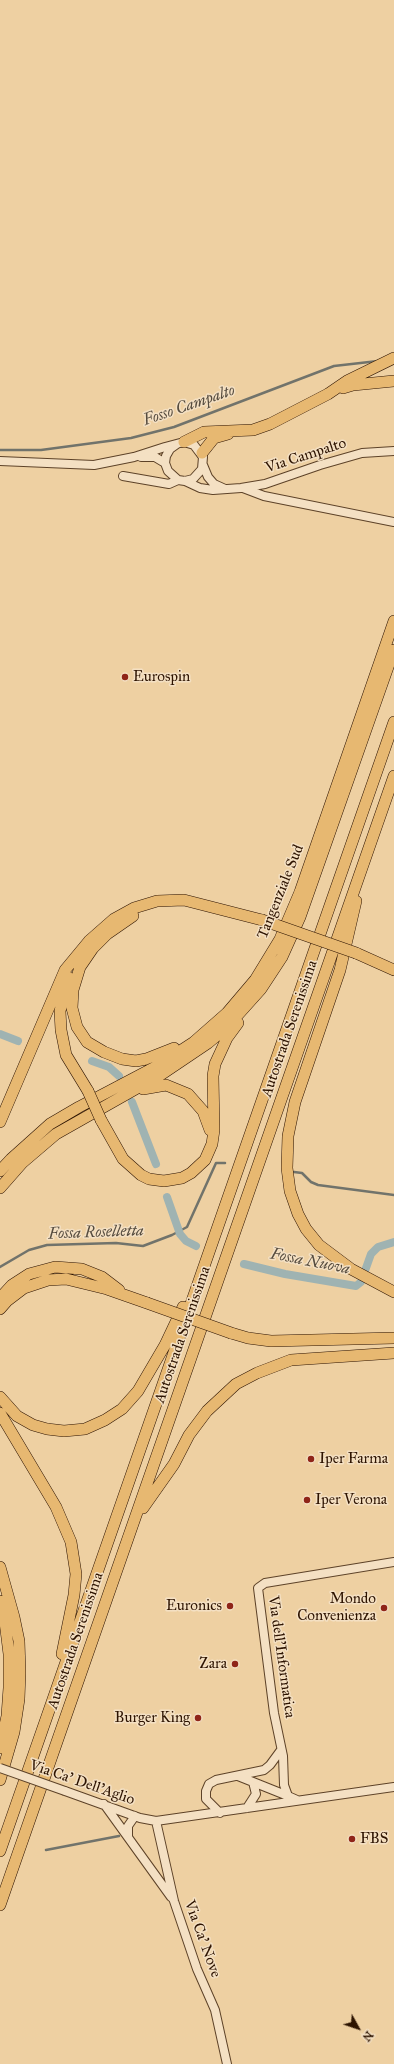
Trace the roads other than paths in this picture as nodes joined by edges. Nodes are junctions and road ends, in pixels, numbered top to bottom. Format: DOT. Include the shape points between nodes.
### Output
graph roads {
  1 [pos="394,358"];
  2 [pos="394,381"];
  3 [pos="328,394"];
  4 [pos="234,432"];
  5 [pos="180,443"];
  6 [pos="394,451"];
  7 [pos="202,453"];
  8 [pos="134,457"];
  9 [pos="0,461"];
  10 [pos="165,463"];
  11 [pos="203,465"];
  12 [pos="123,476"];
  13 [pos="182,480"];
  14 [pos="241,488"];
  15 [pos="226,489"];
  16 [pos="394,522"];
  17 [pos="394,622"];
  18 [pos="394,650"];
  19 [pos="394,722"];
  20 [pos="394,776"];
  21 [pos="359,876"];
  22 [pos="157,901"];
  23 [pos="89,941"];
  24 [pos="394,970"];
  25 [pos="261,989"];
  26 [pos="227,1013"];
  27 [pos="129,1092"];
  28 [pos="0,1122"];
  29 [pos="212,1144"];
  30 [pos="0,1171"];
  31 [pos="0,1188"];
  32 [pos="208,1256"];
  33 [pos="394,1292"];
  34 [pos="126,1295"];
  35 [pos="0,1298"];
  36 [pos="0,1309"];
  37 [pos="394,1331"];
  38 [pos="394,1338"];
  39 [pos="338,1340"];
  40 [pos="394,1353"];
  41 [pos="0,1397"];
  42 [pos="0,1413"];
  43 [pos="134,1522"];
  44 [pos="394,1562"];
  45 [pos="0,1568"];
  46 [pos="0,1601"];
  47 [pos="50,1708"];
  48 [pos="0,1748"];
  49 [pos="281,1750"];
  50 [pos="0,1768"];
  51 [pos="238,1776"];
  52 [pos="0,1780"];
  53 [pos="253,1782"];
  54 [pos="394,1787"];
  55 [pos="288,1796"];
  56 [pos="297,1800"];
  57 [pos="104,1804"];
  58 [pos="247,1808"];
  59 [pos="220,1813"];
  60 [pos="134,1816"];
  61 [pos="156,1821"];
  62 [pos="128,1837"];
  63 [pos="0,1851"];
  64 [pos="174,1901"];
  65 [pos="0,1905"];
  66 [pos="227,2064"];
  1 -- 3 [label="highway" via="347,381"];
  2 -- 3 [label="highway" via="353,385"];
  3 -- 4 [label="highway" via="270,424 253,430"];
  4 -- 5 [label="highway" via="204,432"];
  4 -- 7 [label="highway" via="214,438"];
  5 -- 7 [label="street" via="194,445"];
  5 -- 8 [label="street"];
  5 -- 10 [label="street" via="168,452"];
  6 -- 14 [label="street, Via Campalto" via="362,453 265,484"];
  7 -- 11 [label="street"];
  8 -- 9 [label="street" via="94,465"];
  8 -- 10 [label="street" via="155,457"];
  10 -- 13 [label="street" via="170,474"];
  11 -- 13 [label="street" via="197,476"];
  11 -- 15 [label="street" via="214,484"];
  12 -- 13 [label="street" via="168,484"];
  13 -- 15 [label="street, Via Campalto" via="200,488"];
  14 -- 15 [label="street, Via Campalto"];
  14 -- 16 [label="street" via="264,496"];
  17 -- 26 [label="highway, Tangenziale Sud" via="291,916 277,945 255,980"];
  18 -- 25 [label="highway, Tangenziale Sud" via="300,917 282,958"];
  19 -- 32 [label="highway, Autostrada Serenissima"];
  20 -- 21 [label="highway, Autostrada Serenissima"];
  21 -- 33 [label="highway" via="352,924 340,970 295,1102 288,1136 287,1168 290,1191 298,1214 319,1245 363,1276"];
  21 -- 43 [label="highway, Autostrada Serenissima"];
  22 -- 23 [label="highway" via="134,908 114,919"];
  22 -- 24 [label="highway, bridge" via="184,900 262,920 356,953"];
  22 -- 26 [label="highway" via="107,934 80,967 72,1008 77,1027 87,1042 104,1052 136,1061 155,1057 170,1050"];
  23 -- 28 [label="highway" via="66,970"];
  23 -- 29 [label="highway, bridge" via="68,976 60,1011 61,1030 66,1055 88,1091 101,1120 129,1166 141,1175 156,1181 172,1181 191,1173 205,1160"];
  25 -- 27 [label="highway, Tangenziale Sud" via="226,1028 208,1043 162,1074"];
  25 -- 29 [label="highway" via="227,1038 215,1064"];
  26 -- 30 [label="highway, Tangenziale Sud" via="179,1053 50,1124"];
  27 -- 29 [label="highway" via="166,1085 188,1094 203,1111 210,1128"];
  27 -- 31 [label="highway, Tangenziale Sud" via="56,1134 22,1163"];
  32 -- 41 [label="highway" via="152,1369 122,1409 85,1429 64,1431 33,1425 17,1416"];
  32 -- 47 [label="highway, Autostrada Serenissima"];
  34 -- 35 [label="highway" via="102,1277 82,1269 64,1267 46,1268 29,1274 12,1285"];
  34 -- 36 [label="highway" via="66,1279 48,1280 24,1288"];
  34 -- 39 [label="highway, bridge" via="248,1338 271,1341"];
  37 -- 39 [label="highway"];
  38 -- 39 [label="highway"];
  40 -- 43 [label="highway" via="291,1360 236,1384 207,1410"];
  42 -- 47 [label="highway" via="56,1507 71,1542 76,1574 74,1595"];
  43 -- 65 [label="highway, Autostrada Serenissima"];
  44 -- 49 [label="street, Via dell'Informatica" via="265,1583 258,1588 266,1660"];
  45 -- 52 [label="highway" via="14,1617 20,1672 14,1732"];
  46 -- 48 [label="highway" via="6,1622 9,1668 7,1716"];
  47 -- 63 [label="highway, Autostrada Serenissima"];
  49 -- 51 [label="street" via="264,1770"];
  49 -- 55 [label="street, Via dell'Informatica" via="284,1785"];
  50 -- 57 [label="street, Via Ca' Dell'Aglio, bridge"];
  51 -- 53 [label="street"];
  51 -- 59 [label="street" via="209,1784 206,1799"];
  53 -- 55 [label="street"];
  53 -- 58 [label="street" via="256,1794"];
  54 -- 56 [label="street"];
  55 -- 56 [label="street"];
  56 -- 58 [label="street"];
  57 -- 60 [label="street, Via Ca' Dell'Aglio"];
  57 -- 62 [label="street"];
  58 -- 59 [label="street"];
  59 -- 61 [label="street, Via Ca' Dell'Aglio"];
  60 -- 61 [label="street, Via Ca' Dell'Aglio"];
  60 -- 62 [label="street" via="128,1826"];
  61 -- 64 [label="street, Via Ca' Nove"];
  62 -- 64 [label="street"];
  64 -- 66 [label="street, Via Ca' Nove" via="197,1969 215,2010"];
}
